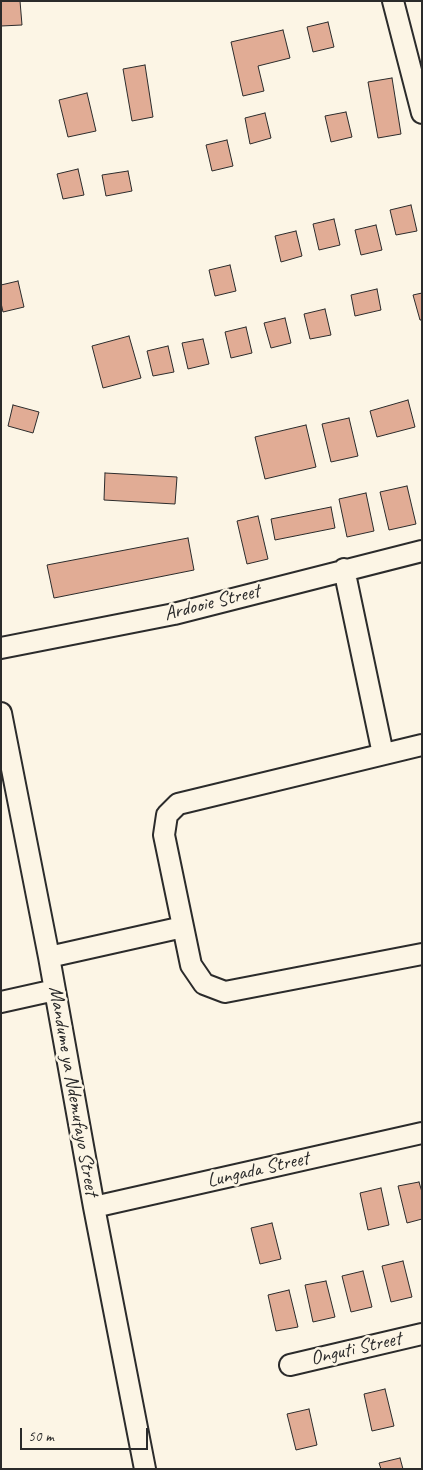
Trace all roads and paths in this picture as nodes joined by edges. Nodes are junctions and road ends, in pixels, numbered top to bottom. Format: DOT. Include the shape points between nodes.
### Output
graph roads {
  1 [pos="393,1"];
  2 [pos="422,113"];
  3 [pos="422,550"];
  4 [pos="344,570"];
  5 [pos="1,648"];
  6 [pos="1,713"];
  7 [pos="422,745"];
  8 [pos="383,754"];
  9 [pos="183,926"];
  10 [pos="422,954"];
  11 [pos="49,957"];
  12 [pos="55,990"];
  13 [pos="1,1002"];
  14 [pos="422,1134"];
  15 [pos="94,1207"];
  16 [pos="422,1334"];
  17 [pos="290,1365"];
  18 [pos="145,1469"];
  1 -- 2 [label="street"];
  3 -- 4 [label="street, Ardooie Street"];
  4 -- 5 [label="street, Ardooie Street" via="174,614"];
  4 -- 8 [label="street"];
  6 -- 11 [label="street, Mandume ya Ndemufayo Street"];
  7 -- 8 [label="street"];
  8 -- 9 [label="street" via="178,804 168,815 164,835"];
  9 -- 10 [label="street" via="191,965 204,984 225,992"];
  9 -- 11 [label="street"];
  11 -- 12 [label="street, Mandume ya Ndemufayo Street"];
  12 -- 13 [label="street"];
  12 -- 15 [label="street, Mandume ya Ndemufayo Street"];
  14 -- 15 [label="street, Lungada Street"];
  15 -- 18 [label="street, Mandume ya Ndemufayo Street"];
  16 -- 17 [label="street, Onguti Street"];
}
